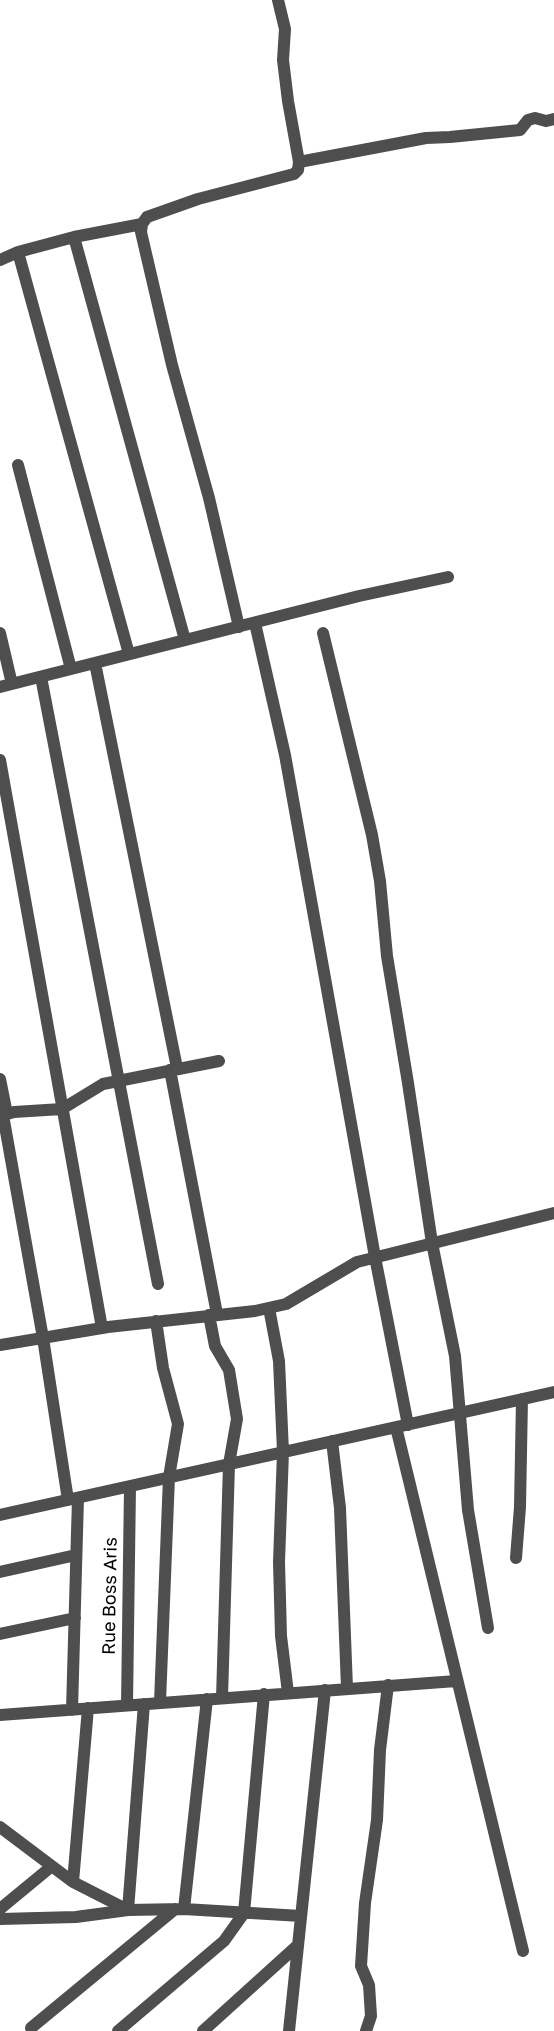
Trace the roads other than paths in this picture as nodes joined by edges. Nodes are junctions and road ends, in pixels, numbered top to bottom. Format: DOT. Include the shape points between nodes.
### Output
graph roads {
  1 [pos="278,0"];
  2 [pos="554,119"];
  3 [pos="299,162"];
  4 [pos="142,224"];
  5 [pos="74,237"];
  6 [pos="18,252"];
  7 [pos="0,260"];
  8 [pos="18,465"];
  9 [pos="448,577"];
  10 [pos="255,623"];
  11 [pos="238,627"];
  12 [pos="0,633"];
  13 [pos="323,633"];
  14 [pos="185,640"];
  15 [pos="129,654"];
  16 [pos="95,663"];
  17 [pos="72,669"];
  18 [pos="40,677"];
  19 [pos="6,686"];
  20 [pos="0,760"];
  21 [pos="219,1060"];
  22 [pos="173,1069"];
  23 [pos="0,1079"];
  24 [pos="118,1081"];
  25 [pos="62,1109"];
  26 [pos="3,1115"];
  27 [pos="554,1214"];
  28 [pos="432,1243"];
  29 [pos="375,1257"];
  30 [pos="158,1284"];
  31 [pos="269,1308"];
  32 [pos="213,1315"];
  33 [pos="156,1321"];
  34 [pos="102,1328"];
  35 [pos="43,1338"];
  36 [pos="0,1346"];
  37 [pos="554,1392"];
  38 [pos="522,1399"];
  39 [pos="458,1414"];
  40 [pos="402,1426"];
  41 [pos="332,1441"];
  42 [pos="283,1452"];
  43 [pos="229,1464"];
  44 [pos="169,1478"];
  45 [pos="130,1486"];
  46 [pos="73,1499"];
  47 [pos="0,1515"];
  48 [pos="76,1555"];
  49 [pos="516,1558"];
  50 [pos="0,1572"];
  51 [pos="75,1618"];
  52 [pos="488,1628"];
  53 [pos="0,1634"];
  54 [pos="456,1681"];
  55 [pos="388,1686"];
  56 [pos="347,1688"];
  57 [pos="325,1690"];
  58 [pos="288,1693"];
  59 [pos="264,1694"];
  60 [pos="222,1698"];
  61 [pos="207,1699"];
  62 [pos="160,1702"];
  63 [pos="144,1704"];
  64 [pos="127,1705"];
  65 [pos="88,1708"];
  66 [pos="72,1710"];
  67 [pos="0,1715"];
  68 [pos="2,1831"];
  69 [pos="52,1866"];
  70 [pos="73,1882"];
  71 [pos="0,1908"];
  72 [pos="179,1909"];
  73 [pos="128,1910"];
  74 [pos="244,1913"];
  75 [pos="301,1916"];
  76 [pos="0,1920"];
  77 [pos="298,1945"];
  78 [pos="523,1951"];
  79 [pos="31,2028"];
  80 [pos="118,2031"];
  81 [pos="202,2031"];
  82 [pos="289,2031"];
  83 [pos="366,2031"];
  1 -- 3 [label="street" via="285,29 283,60"];
  2 -- 3 [label="street" via="528,120 520,129 426,138"];
  3 -- 4 [label="street" via="294,174 198,199 147,217"];
  4 -- 5 [label="street"];
  4 -- 11 [label="street" via="172,365 209,498"];
  5 -- 6 [label="street"];
  5 -- 14 [label="street"];
  6 -- 7 [label="street"];
  6 -- 15 [label="street"];
  8 -- 17 [label="street"];
  9 -- 10 [label="street"];
  10 -- 11 [label="street"];
  10 -- 29 [label="street" via="285,755"];
  11 -- 14 [label="street"];
  12 -- 19 [label="street"];
  13 -- 28 [label="street" via="372,835"];
  14 -- 15 [label="street"];
  15 -- 16 [label="street"];
  16 -- 17 [label="street"];
  16 -- 22 [label="street"];
  17 -- 18 [label="street"];
  18 -- 19 [label="street"];
  18 -- 24 [label="street"];
  20 -- 25 [label="street"];
  21 -- 22 [label="street"];
  22 -- 24 [label="street"];
  22 -- 32 [label="street"];
  23 -- 26 [label="street"];
  24 -- 25 [label="street" via="103,1084"];
  24 -- 30 [label="street"];
  25 -- 26 [label="street"];
  25 -- 34 [label="street"];
  26 -- 35 [label="street"];
  27 -- 28 [label="street"];
  28 -- 29 [label="street"];
  28 -- 39 [label="street" via="455,1356"];
  29 -- 31 [label="street" via="357,1262 286,1304"];
  29 -- 40 [label="street"];
  31 -- 32 [label="street"];
  31 -- 42 [label="street" via="279,1361"];
  32 -- 33 [label="street"];
  32 -- 43 [label="street" via="215,1346 229,1370 237,1419"];
  33 -- 34 [label="street"];
  33 -- 44 [label="street" via="178,1424"];
  34 -- 35 [label="street"];
  35 -- 36 [label="street"];
  35 -- 46 [label="street"];
  37 -- 38 [label="street"];
  38 -- 39 [label="street"];
  38 -- 49 [label="street"];
  39 -- 40 [label="street"];
  39 -- 52 [label="street" via="468,1510"];
  40 -- 41 [label="street"];
  40 -- 54 [label="street"];
  41 -- 42 [label="street"];
  41 -- 56 [label="street" via="340,1508"];
  42 -- 43 [label="street"];
  42 -- 58 [label="street" via="280,1626"];
  43 -- 44 [label="street"];
  43 -- 60 [label="street"];
  44 -- 45 [label="street"];
  44 -- 62 [label="street"];
  45 -- 46 [label="street"];
  45 -- 64 [label="street, Rue Boss Aris"];
  46 -- 47 [label="street"];
  46 -- 48 [label="street"];
  48 -- 50 [label="street"];
  48 -- 51 [label="street"];
  51 -- 53 [label="street"];
  51 -- 66 [label="street"];
  54 -- 55 [label="street"];
  54 -- 78 [label="street"];
  55 -- 56 [label="street"];
  55 -- 83 [label="street" via="377,1820 365,1902 362,1966 369,1985 371,2016"];
  56 -- 57 [label="street"];
  57 -- 58 [label="street"];
  57 -- 75 [label="street"];
  58 -- 59 [label="street"];
  59 -- 60 [label="street"];
  59 -- 74 [label="street"];
  60 -- 61 [label="street"];
  61 -- 62 [label="street"];
  61 -- 72 [label="street"];
  62 -- 63 [label="street"];
  63 -- 64 [label="street"];
  63 -- 73 [label="street"];
  64 -- 65 [label="street"];
  65 -- 66 [label="street"];
  65 -- 70 [label="street"];
  66 -- 67 [label="street"];
  68 -- 69 [label="street"];
  69 -- 70 [label="street"];
  69 -- 71 [label="street"];
  70 -- 73 [label="street"];
  72 -- 73 [label="street"];
  72 -- 74 [label="street"];
  72 -- 79 [label="street"];
  73 -- 76 [label="street"];
  74 -- 75 [label="street"];
  74 -- 80 [label="street" via="224,1941"];
  75 -- 77 [label="street"];
  77 -- 81 [label="street"];
  77 -- 82 [label="street"];
}
